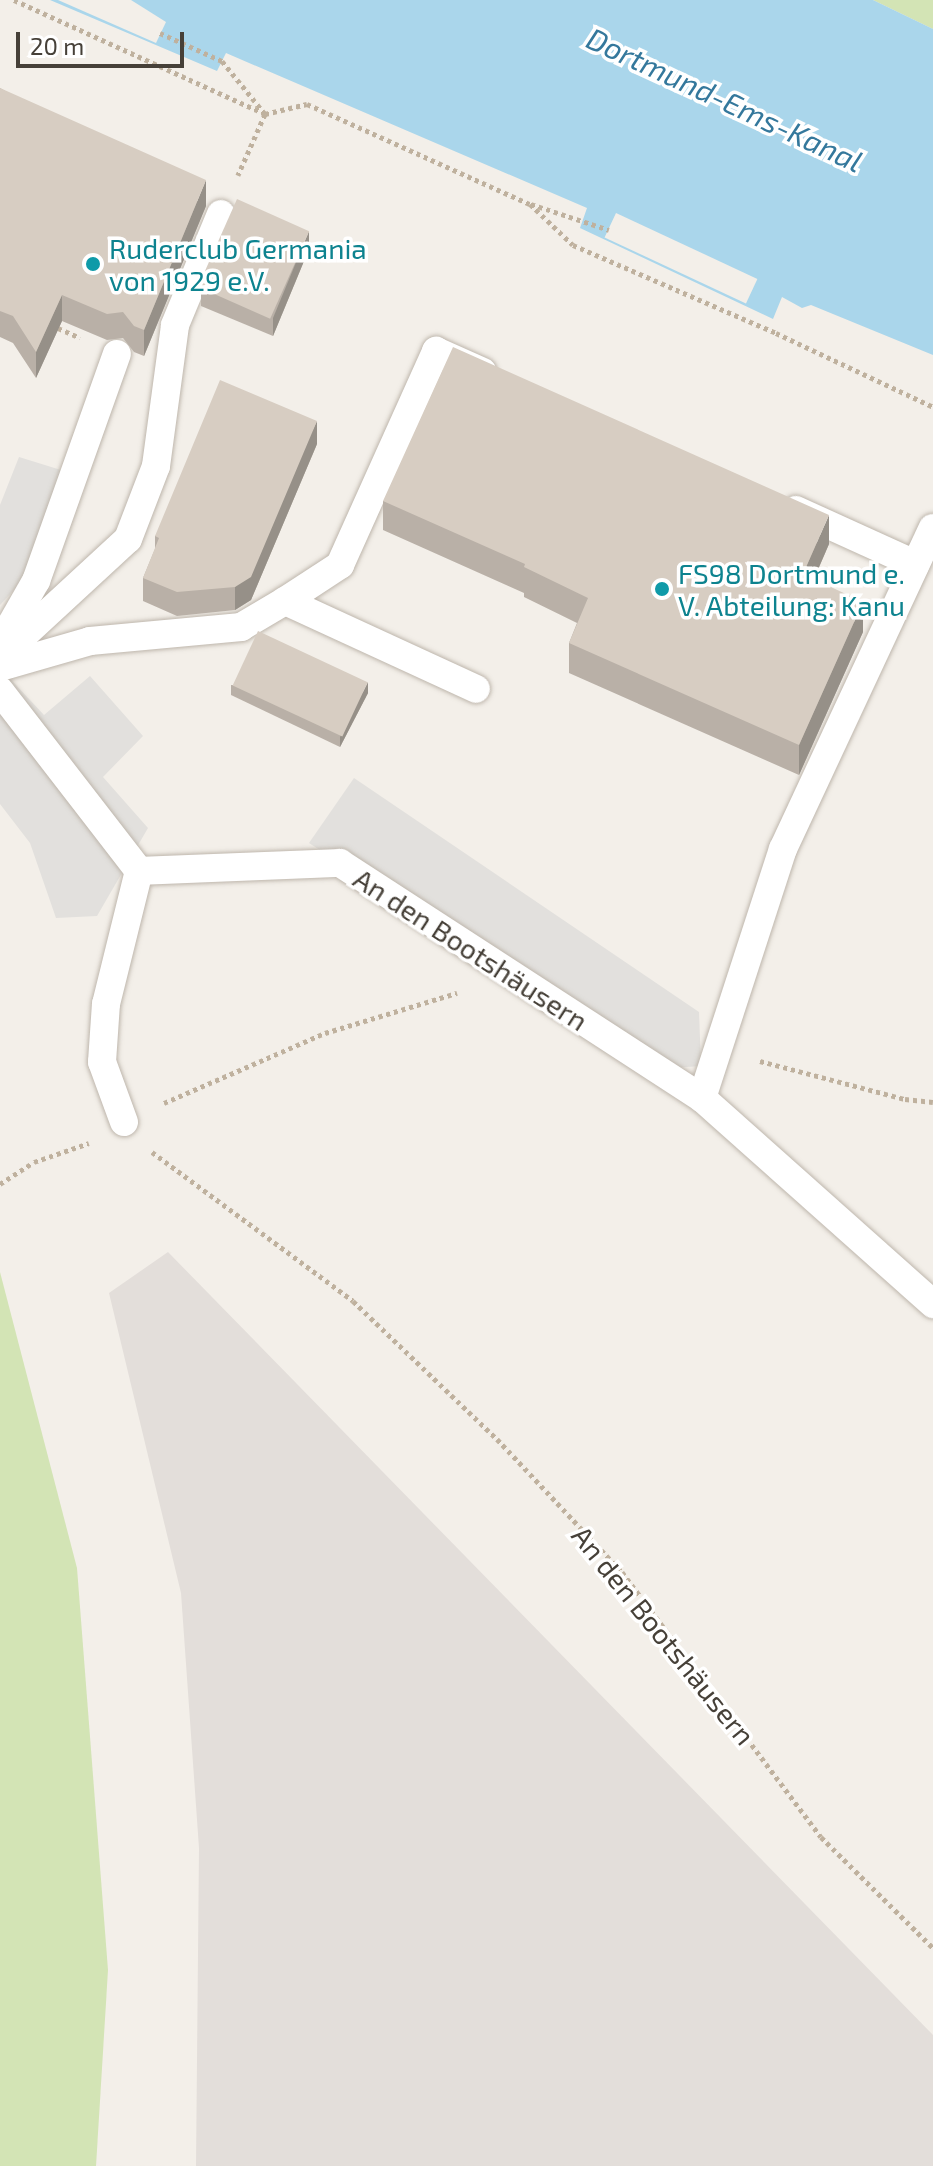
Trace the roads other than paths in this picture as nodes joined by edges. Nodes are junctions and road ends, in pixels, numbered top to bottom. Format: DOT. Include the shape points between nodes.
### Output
graph roads {
  1 [pos="221,214"];
  2 [pos="117,354"];
  3 [pos="509,383"];
  4 [pos="771,499"];
  5 [pos="933,528"];
  6 [pos="915,564"];
  7 [pos="285,601"];
  8 [pos="0,644"];
  9 [pos="0,657"];
  10 [pos="0,667"];
  11 [pos="476,689"];
  12 [pos="0,691"];
  13 [pos="139,871"];
  14 [pos="702,1098"];
  15 [pos="124,1122"];
  16 [pos="933,1304"];
  1 -- 9 [label="lane" via="175,325 156,466 128,539"];
  2 -- 8 [label="lane" via="36,581"];
  3 -- 7 [label="lane" via="436,351 340,565"];
  4 -- 6 [label="lane"];
  5 -- 6 [label="lane"];
  6 -- 14 [label="lane" via="783,849"];
  7 -- 10 [label="lane" via="241,627 90,641"];
  7 -- 11 [label="lane"];
  12 -- 13 [label="lane"];
  13 -- 14 [label="lane, An den Bootshäusern" via="340,863"];
  13 -- 15 [label="lane" via="106,1004 102,1062"];
  14 -- 16 [label="lane, An den Bootshäusern"];
}
